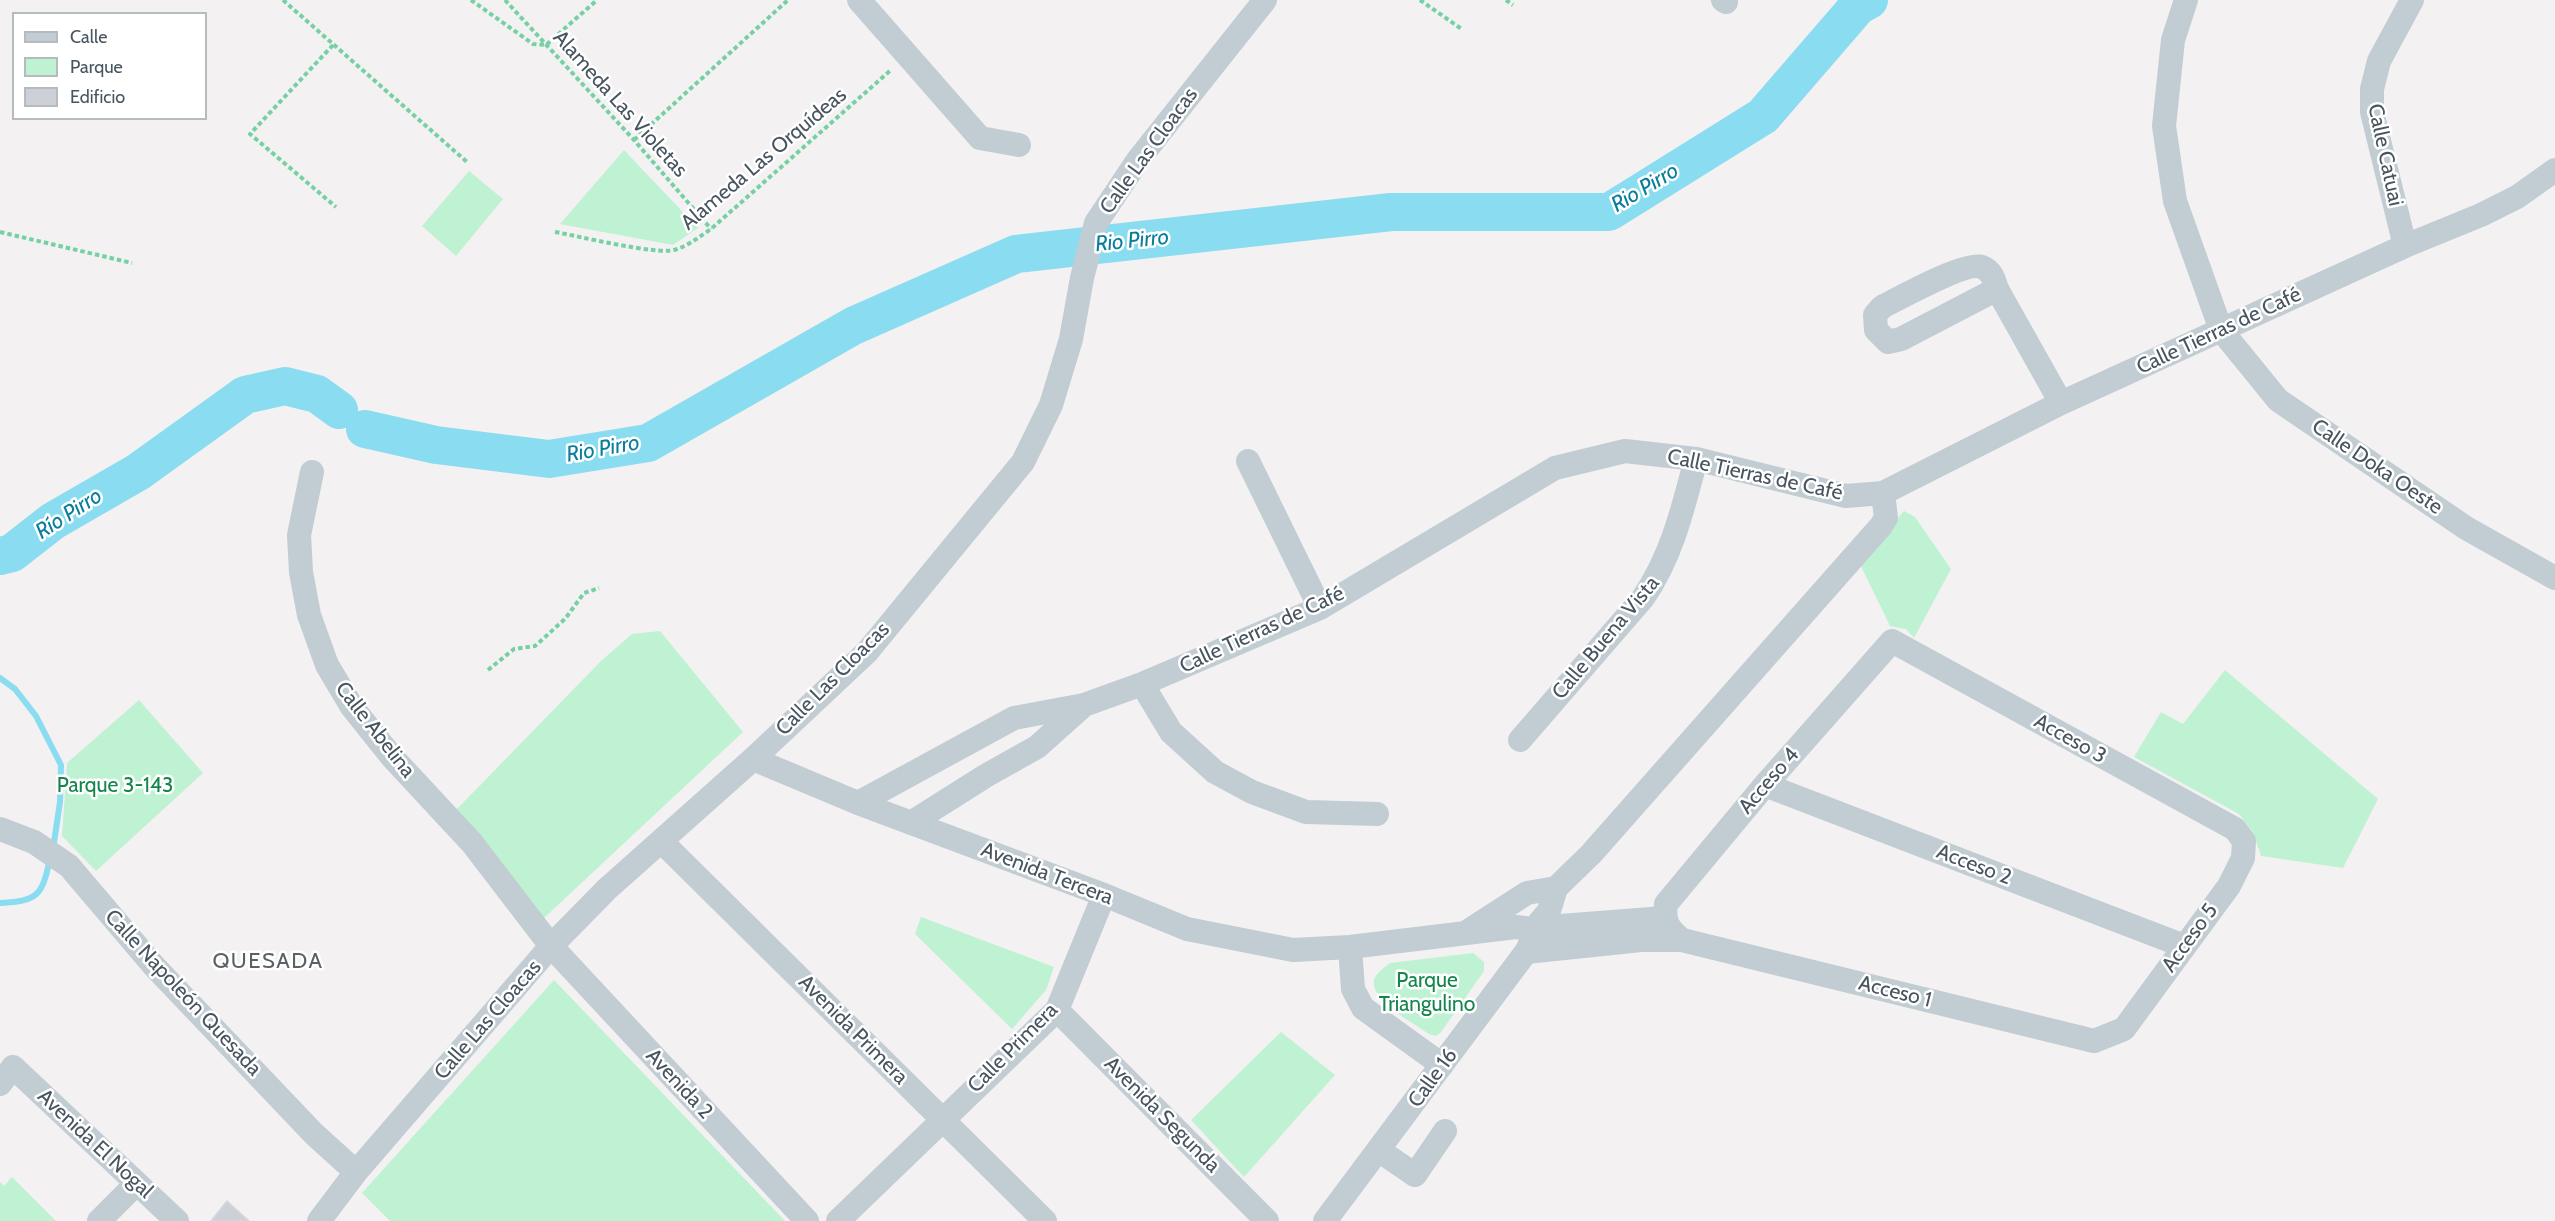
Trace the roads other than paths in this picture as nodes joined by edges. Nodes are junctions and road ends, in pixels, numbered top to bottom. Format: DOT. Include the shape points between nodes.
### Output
graph roads {
  1 [pos="858,0"];
  2 [pos="1265,0"];
  3 [pos="2186,0"];
  4 [pos="2412,0"];
  5 [pos="1019,145"];
  6 [pos="2555,170"];
  7 [pos="2405,246"];
  8 [pos="1997,289"];
  9 [pos="2222,330"];
  10 [pos="2061,403"];
  11 [pos="1696,459"];
  12 [pos="1248,461"];
  13 [pos="312,472"];
  14 [pos="1883,493"];
  15 [pos="2555,578"];
  16 [pos="1320,608"];
  17 [pos="1892,641"];
  18 [pos="1142,684"];
  19 [pos="1084,705"];
  20 [pos="1520,740"];
  21 [pos="753,759"];
  22 [pos="1765,785"];
  23 [pos="858,803"];
  24 [pos="1377,814"];
  25 [pos="911,823"];
  26 [pos="0,829"];
  27 [pos="661,840"];
  28 [pos="2244,841"];
  29 [pos="1556,888"];
  30 [pos="1104,895"];
  31 [pos="1672,929"];
  32 [pos="1462,934"];
  33 [pos="1529,942"];
  34 [pos="551,946"];
  35 [pos="2184,946"];
  36 [pos="1350,947"];
  37 [pos="1057,1010"];
  38 [pos="2124,1029"];
  39 [pos="1442,1065"];
  40 [pos="7,1075"];
  41 [pos="943,1118"];
  42 [pos="1444,1131"];
  43 [pos="1380,1151"];
  44 [pos="356,1173"];
  45 [pos="136,1184"];
  46 [pos="99,1221"];
  47 [pos="177,1221"];
  48 [pos="319,1221"];
  49 [pos="807,1221"];
  50 [pos="838,1221"];
  51 [pos="1045,1221"];
  52 [pos="1267,1221"];
  53 [pos="1325,1221"];
  1 -- 5 [label="street" via="980,138"];
  2 -- 21 [label="street, Calle Las Cloacas" via="1138,160 1096,223 1071,339 1051,405 1023,462 867,652"];
  3 -- 9 [label="street, Calle Doka Oeste" via="2173,40 2164,126 2175,201"];
  4 -- 7 [label="street, Calle Catuai" via="2379,61 2372,89 2372,112"];
  6 -- 7 [label="street, Calle Tierras de Café" via="2517,197"];
  7 -- 9 [label="street, Calle Tierras de Café"];
  8 -- 8 [label="street" via="1992,275 1983,267 1964,267 1882,307 1875,315 1876,330 1888,342 1901,339"];
  8 -- 10 [label="street"];
  9 -- 10 [label="street, Calle Tierras de Café"];
  9 -- 15 [label="street, Calle Doka Oeste" via="2278,400 2466,528"];
  10 -- 14 [label="street, Calle Tierras de Café"];
  11 -- 14 [label="street, Calle Tierras de Café" via="1846,496"];
  11 -- 16 [label="street, Calle Tierras de Café" via="1625,451 1555,468"];
  11 -- 20 [label="street, Calle Buena Vista" via="1678,527 1660,574 1644,598"];
  12 -- 16 [label="street"];
  13 -- 34 [label="street, Calle Abelina" via="299,535 301,572 309,615 327,665 352,707 471,843"];
  14 -- 29 [label="street" via="1887,511 1881,526 1599,845"];
  16 -- 18 [label="street, Calle Tierras de Café"];
  17 -- 22 [label="street, Acceso 4"];
  17 -- 28 [label="street, Acceso 3" via="2235,829"];
  18 -- 19 [label="street, Calle Tierras de Café"];
  18 -- 24 [label="street" via="1171,732 1215,772 1252,792 1306,812"];
  19 -- 23 [label="street, Calle Tierras de Café" via="1014,718"];
  19 -- 25 [label="street, Calle Tierras de Café" via="1037,747"];
  21 -- 23 [label="street, Avenida Tercera"];
  21 -- 27 [label="street, Calle Las Cloacas"];
  22 -- 31 [label="street, Acceso 4" via="1666,904"];
  22 -- 35 [label="street, Acceso 2"];
  23 -- 25 [label="street, Avenida Tercera"];
  25 -- 30 [label="street, Avenida Tercera"];
  26 -- 44 [label="street, Calle Napoleón Quesada" via="34,842 69,866 154,966"];
  27 -- 34 [label="street, Calle Las Cloacas"];
  27 -- 41 [label="street, Avenida Primera"];
  28 -- 35 [label="street, Acceso 5" via="2243,858 2229,885"];
  29 -- 32 [label="street" via="1527,893"];
  29 -- 33 [label="street, Calle 16" via="1549,911"];
  30 -- 36 [label="street, Avenida Tercera" via="1187,929 1293,950"];
  30 -- 37 [label="street, Calle Primera"];
  31 -- 33 [label="street, Acceso 1" via="1630,941"];
  31 -- 38 [label="street, Acceso 1" via="2094,1041"];
  32 -- 33 [label="street, Avenida Tercera" via="1525,928"];
  32 -- 36 [label="street, Avenida Tercera"];
  33 -- 39 [label="street, Calle 16"];
  34 -- 44 [label="street, Calle Las Cloacas"];
  34 -- 49 [label="street, Avenida 2"];
  35 -- 38 [label="street, Acceso 5"];
  36 -- 39 [label="street" via="1353,989 1363,1008"];
  37 -- 41 [label="street, Calle Primera"];
  37 -- 52 [label="street, Avenida Segunda"];
  39 -- 43 [label="street, Calle 16"];
  40 -- 45 [label="street, Avenida El Nogal"];
  41 -- 50 [label="street, Calle Primera"];
  41 -- 51 [label="street, Avenida Primera"];
  42 -- 43 [label="street" via="1414,1175"];
  43 -- 53 [label="street, Calle 16"];
  44 -- 48 [label="street, Calle Las Cloacas"];
  45 -- 46 [label="street"];
  45 -- 47 [label="street, Avenida El Nogal"];
}
